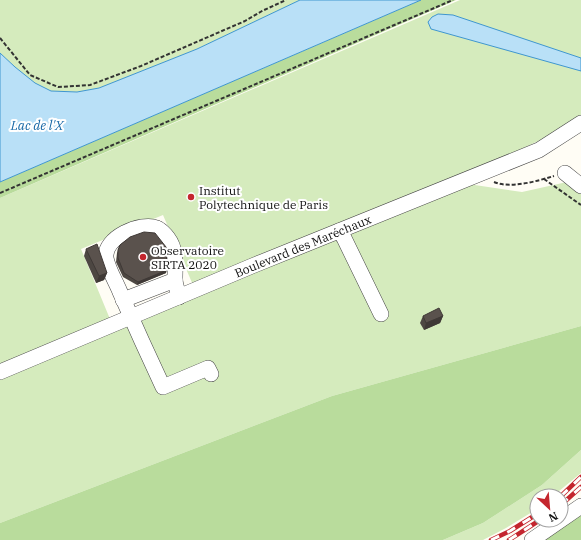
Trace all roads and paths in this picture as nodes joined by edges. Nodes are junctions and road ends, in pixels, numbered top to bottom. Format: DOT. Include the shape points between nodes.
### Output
graph roads {
  1 [pos="286,0"];
  2 [pos="453,0"];
  3 [pos="0,38"];
  4 [pos="581,123"];
  5 [pos="565,173"];
  6 [pos="478,174"];
  7 [pos="544,179"];
  8 [pos="581,186"];
  9 [pos="0,192"];
  10 [pos="581,205"];
  11 [pos="339,231"];
  12 [pos="175,280"];
  13 [pos="179,297"];
  14 [pos="123,300"];
  15 [pos="381,314"];
  16 [pos="131,317"];
  17 [pos="0,372"];
  18 [pos="211,374"];
  19 [pos="581,506"];
  20 [pos="532,540"];
  1 -- 3 [label="path" via="245,21 90,85 58,87 30,75"];
  2 -- 9 [label="path"];
  4 -- 6 [label="lane, Boulevard des Maréchaux" via="539,150"];
  5 -- 7 [label="path"];
  5 -- 8 [label="lane"];
  6 -- 7 [label="path" via="502,185"];
  6 -- 11 [label="lane, Boulevard des Maréchaux"];
  7 -- 10 [label="path"];
  11 -- 13 [label="lane, Boulevard des Maréchaux"];
  11 -- 15 [label="lane"];
  12 -- 13 [label="lane"];
  12 -- 14 [label="lane"];
  12 -- 14 [label="lane" via="175,255 169,239 157,228 132,230 114,238 107,248 106,258"];
  13 -- 16 [label="lane, Boulevard des Maréchaux"];
  14 -- 16 [label="lane"];
  16 -- 17 [label="lane, Boulevard des Maréchaux"];
  16 -- 18 [label="lane" via="163,387 208,368"];
  19 -- 20 [label="lane"];
}
